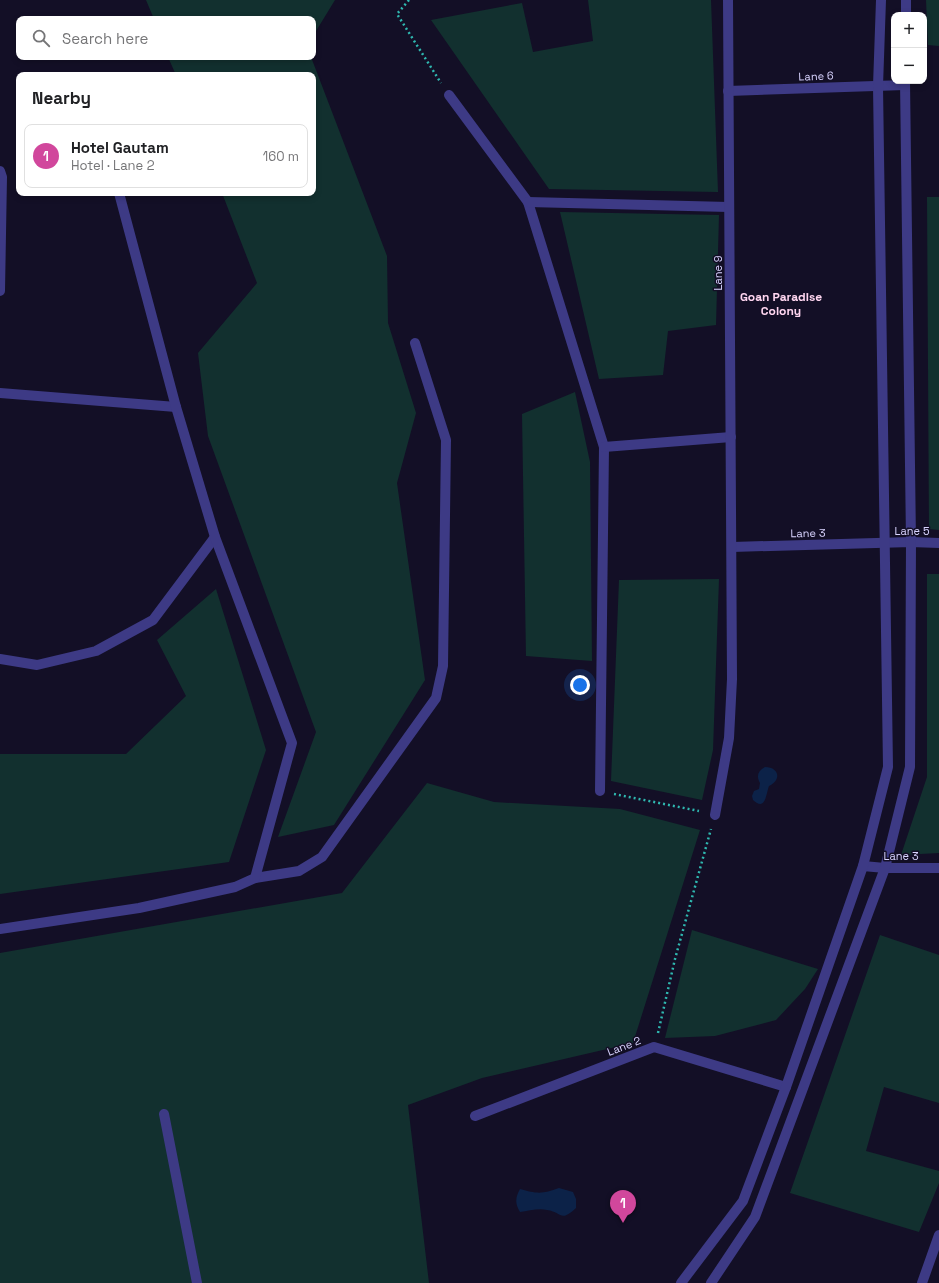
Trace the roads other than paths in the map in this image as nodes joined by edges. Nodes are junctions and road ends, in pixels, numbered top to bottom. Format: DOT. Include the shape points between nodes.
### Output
graph roads {
  1 [pos="728,0"];
  2 [pos="881,0"];
  3 [pos="906,0"];
  4 [pos="906,12"];
  5 [pos="896,84"];
  6 [pos="905,84"];
  7 [pos="878,86"];
  8 [pos="728,91"];
  9 [pos="449,95"];
  10 [pos="0,171"];
  11 [pos="120,196"];
  12 [pos="528,202"];
  13 [pos="729,207"];
  14 [pos="0,291"];
  15 [pos="415,343"];
  16 [pos="0,393"];
  17 [pos="176,407"];
  18 [pos="731,437"];
  19 [pos="604,447"];
  20 [pos="215,537"];
  21 [pos="910,542"];
  22 [pos="885,543"];
  23 [pos="939,543"];
  24 [pos="732,547"];
  25 [pos="0,659"];
  26 [pos="600,791"];
  27 [pos="715,815"];
  28 [pos="863,866"];
  29 [pos="885,868"];
  30 [pos="939,868"];
  31 [pos="255,878"];
  32 [pos="0,929"];
  33 [pos="786,1087"];
  34 [pos="164,1114"];
  35 [pos="475,1116"];
  36 [pos="939,1235"];
  37 [pos="197,1283"];
  38 [pos="681,1283"];
  39 [pos="711,1283"];
  40 [pos="922,1283"];
  1 -- 8 [label="street, Lane 9"];
  2 -- 7 [label="street"];
  3 -- 4 [label="street"];
  5 -- 7 [label="street, Lane 6"];
  6 -- 21 [label="street"];
  7 -- 8 [label="street, Lane 6"];
  7 -- 22 [label="street"];
  8 -- 13 [label="street, Lane 9"];
  9 -- 12 [label="street"];
  10 -- 14 [label="street"];
  11 -- 17 [label="street"];
  12 -- 13 [label="street"];
  12 -- 19 [label="street"];
  13 -- 18 [label="street, Lane 9"];
  15 -- 31 [label="street" via="446,440 443,666 436,698 322,856 299,871"];
  16 -- 17 [label="street"];
  17 -- 20 [label="street"];
  18 -- 19 [label="street"];
  18 -- 24 [label="street, Lane 9"];
  19 -- 26 [label="street"];
  20 -- 25 [label="street" via="153,620 96,651 37,665"];
  20 -- 31 [label="street" via="292,743"];
  21 -- 22 [label="street, Lane 5"];
  21 -- 23 [label="street, Lane 5"];
  21 -- 29 [label="street" via="910,767"];
  22 -- 24 [label="street, Lane 3"];
  22 -- 28 [label="street" via="888,767"];
  24 -- 27 [label="street, Lane 9" via="732,679 729,738"];
  28 -- 29 [label="street, Lane 3"];
  28 -- 33 [label="street"];
  29 -- 30 [label="street, Lane 3"];
  29 -- 39 [label="street" via="755,1217"];
  31 -- 32 [label="street" via="234,887 139,908"];
  33 -- 35 [label="street, Lane 2" via="654,1047"];
  33 -- 38 [label="street" via="743,1201"];
  34 -- 37 [label="street"];
  36 -- 40 [label="street"];
}
